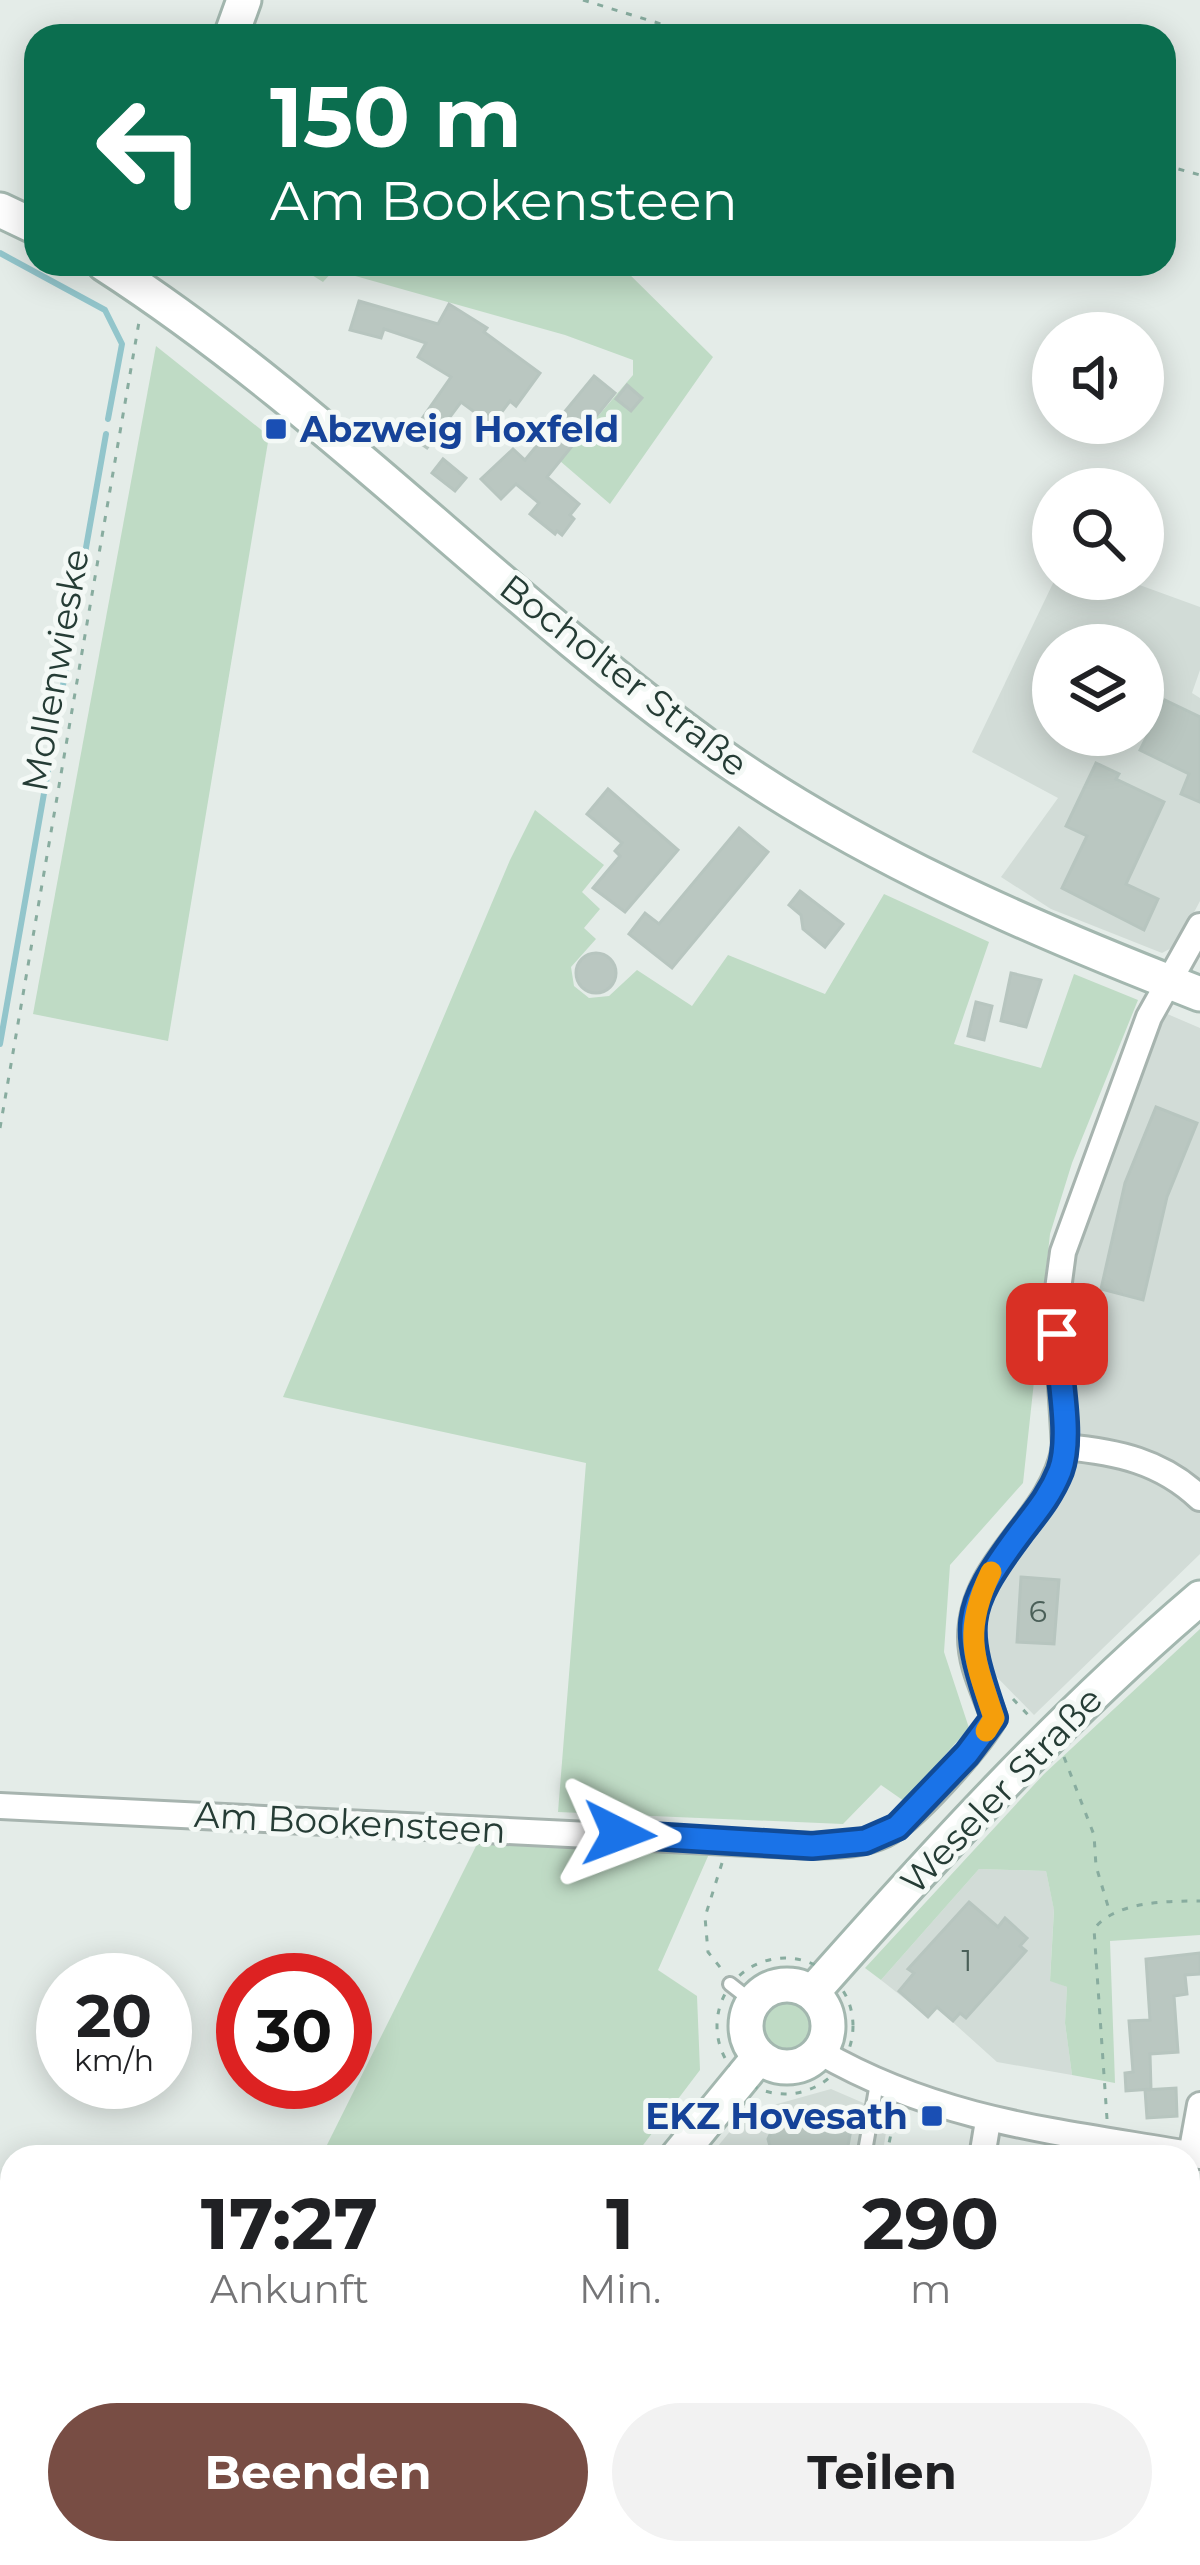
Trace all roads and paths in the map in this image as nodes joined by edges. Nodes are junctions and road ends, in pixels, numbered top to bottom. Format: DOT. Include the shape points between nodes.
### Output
graph roads {
  1 [pos="583,0"];
  2 [pos="661,24"];
  3 [pos="151,278"];
  4 [pos="1200,926"];
  5 [pos="1168,982"];
  6 [pos="1200,994"];
  7 [pos="0,1128"];
  8 [pos="1065,1447"];
  9 [pos="1200,1498"];
  10 [pos="1200,1598"];
  11 [pos="1012,1698"];
  12 [pos="1050,1736"];
  13 [pos="0,1806"];
  14 [pos="735,1840"];
  15 [pos="1200,1901"];
  16 [pos="1110,1914"];
  17 [pos="821,1983"];
  18 [pos="742,1993"];
  19 [pos="831,2058"];
  20 [pos="750,2068"];
  21 [pos="889,2087"];
  22 [pos="1200,2104"];
  23 [pos="988,2121"];
  24 [pos="1109,2140"];
  25 [pos="687,2145"];
  26 [pos="868,2145"];
  27 [pos="887,2145"];
  28 [pos="984,2145"];
  29 [pos="1138,2145"];
  30 [pos="1196,2145"];
  1 -- 2 [label="path"];
  3 -- 5 [label="main road, Bocholter Straße" via="633,690 744,771 895,860"];
  3 -- 7 [label="path, Mollenwieske"];
  4 -- 5 [label="street, Am Bookensteen"];
  5 -- 6 [label="main road, Bocholter Straße"];
  5 -- 8 [label="street, Am Bookensteen" via="1063,1252 1056,1304"];
  8 -- 9 [label="street" via="1153,1463"];
  8 -- 14 [label="street, Am Bookensteen" via="1044,1506 976,1603 975,1664 994,1718 985,1732 884,1834 846,1845"];
  10 -- 12 [label="main road, Weseler Straße"];
  11 -- 12 [label="path"];
  12 -- 16 [label="path" via="1071,1768 1094,1835"];
  12 -- 17 [label="main road, Weseler Straße"];
  13 -- 14 [label="street, Am Bookensteen"];
  14 -- 18 [label="path" via="705,1917 708,1952"];
  15 -- 16 [label="path"];
  16 -- 24 [label="path" via="1094,1929"];
  17 -- 18 [label="main road"];
  17 -- 18 [label="path" via="816,1965 786,1957 754,1964"];
  17 -- 19 [label="main road"];
  17 -- 19 [label="path" via="841,1986 853,2017 854,2033"];
  18 -- 20 [label="main road"];
  18 -- 20 [label="path" via="718,2011 716,2026 723,2055"];
  19 -- 20 [label="main road"];
  19 -- 20 [label="path" via="829,2079 795,2094 758,2089"];
  19 -- 21 [label="street"];
  20 -- 25 [label="main road"];
  21 -- 23 [label="street"];
  21 -- 26 [label="lane"];
  21 -- 27 [label="path"];
  22 -- 30 [label="street"];
  23 -- 24 [label="street"];
  23 -- 28 [label="street"];
  24 -- 29 [label="street"];
}
